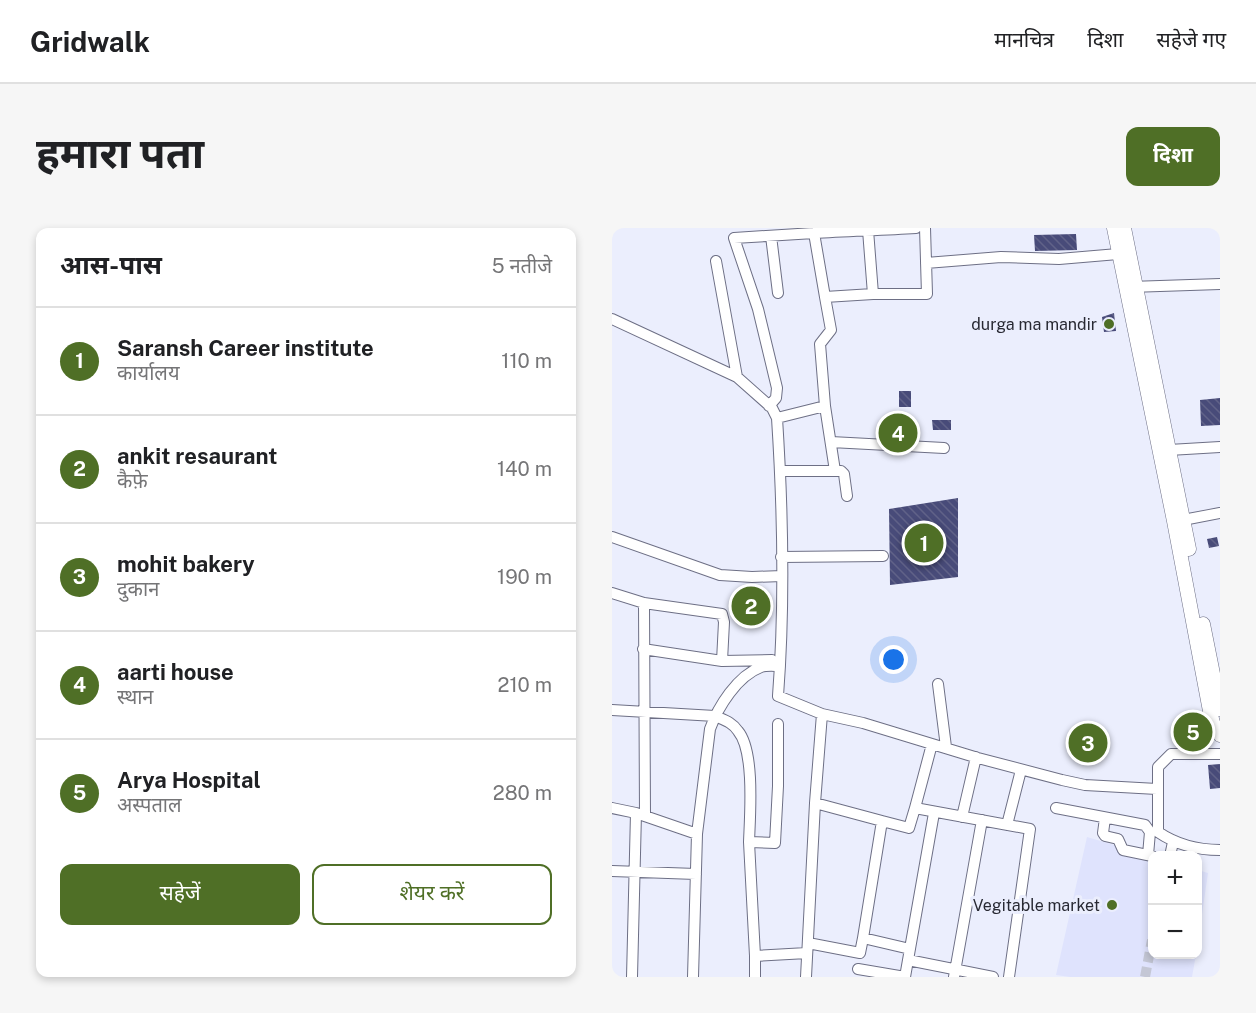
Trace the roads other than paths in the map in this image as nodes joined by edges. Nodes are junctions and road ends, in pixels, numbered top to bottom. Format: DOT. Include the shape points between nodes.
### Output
graph roads {
  1 [pos="916,228"];
  2 [pos="925,228"];
  3 [pos="1114,228"];
  4 [pos="1124,228"];
  5 [pos="868,230"];
  6 [pos="814,233"];
  7 [pos="771,236"];
  8 [pos="1118,254"];
  9 [pos="716,261"];
  10 [pos="926,263"];
  11 [pos="1220,284"];
  12 [pos="1131,287"];
  13 [pos="778,293"];
  14 [pos="873,294"];
  15 [pos="825,297"];
  16 [pos="612,319"];
  17 [pos="737,377"];
  18 [pos="769,405"];
  19 [pos="825,405"];
  20 [pos="777,418"];
  21 [pos="831,442"];
  22 [pos="944,447"];
  23 [pos="1220,447"];
  24 [pos="1169,450"];
  25 [pos="780,471"];
  26 [pos="835,471"];
  27 [pos="847,496"];
  28 [pos="1220,513"];
  29 [pos="1183,520"];
  30 [pos="612,537"];
  31 [pos="883,556"];
  32 [pos="782,557"];
  33 [pos="782,576"];
  34 [pos="612,593"];
  35 [pos="644,603"];
  36 [pos="643,649"];
  37 [pos="722,661"];
  38 [pos="780,663"];
  39 [pos="938,684"];
  40 [pos="1220,709"];
  41 [pos="612,710"];
  42 [pos="644,712"];
  43 [pos="822,714"];
  44 [pos="715,716"];
  45 [pos="778,724"];
  46 [pos="1220,735"];
  47 [pos="933,744"];
  48 [pos="946,747"];
  49 [pos="1220,754"];
  50 [pos="976,758"];
  51 [pos="1021,770"];
  52 [pos="1157,789"];
  53 [pos="815,804"];
  54 [pos="612,808"];
  55 [pos="915,808"];
  56 [pos="1056,808"];
  57 [pos="934,813"];
  58 [pos="640,814"];
  59 [pos="962,817"];
  60 [pos="1105,818"];
  61 [pos="882,820"];
  62 [pos="982,820"];
  63 [pos="1007,825"];
  64 [pos="697,834"];
  65 [pos="749,842"];
  66 [pos="1173,842"];
  67 [pos="1220,850"];
  68 [pos="1150,851"];
  69 [pos="1171,851"];
  70 [pos="1148,856"];
  71 [pos="612,872"];
  72 [pos="634,872"];
  73 [pos="696,874"];
  74 [pos="863,938"];
  75 [pos="807,948"];
  76 [pos="860,953"];
  77 [pos="909,955"];
  78 [pos="754,956"];
  79 [pos="857,973"];
  80 [pos="955,973"];
  81 [pos="632,977"];
  82 [pos="693,977"];
  83 [pos="755,977"];
  84 [pos="806,977"];
  85 [pos="993,977"];
  86 [pos="1009,977"];
  1 -- 5 [label="street"];
  2 -- 10 [label="street"];
  3 -- 8 [label="main road"];
  4 -- 12 [label="main road"];
  5 -- 6 [label="street"];
  5 -- 14 [label="street"];
  6 -- 7 [label="street"];
  6 -- 15 [label="street"];
  7 -- 13 [label="street"];
  7 -- 18 [label="street" via="734,238 758,309 777,388 776,398"];
  8 -- 10 [label="street"];
  8 -- 12 [label="main road"];
  9 -- 17 [label="street"];
  10 -- 14 [label="street" via="927,294"];
  11 -- 12 [label="street"];
  12 -- 24 [label="main road"];
  12 -- 46 [label="main road" via="1210,711"];
  14 -- 15 [label="street"];
  15 -- 19 [label="street" via="831,330 820,344"];
  16 -- 17 [label="street"];
  17 -- 18 [label="street"];
  18 -- 20 [label="street"];
  19 -- 20 [label="street"];
  19 -- 21 [label="street"];
  20 -- 25 [label="street"];
  21 -- 22 [label="street"];
  21 -- 26 [label="street"];
  23 -- 24 [label="street"];
  24 -- 29 [label="main road"];
  25 -- 26 [label="street"];
  25 -- 32 [label="street"];
  26 -- 27 [label="street" via="844,474"];
  28 -- 29 [label="street"];
  29 -- 40 [label="main road"];
  30 -- 33 [label="street" via="720,575"];
  31 -- 32 [label="street"];
  32 -- 33 [label="street"];
  33 -- 38 [label="street"];
  34 -- 35 [label="street"];
  35 -- 36 [label="street"];
  35 -- 37 [label="street" via="722,614"];
  36 -- 37 [label="street"];
  36 -- 42 [label="street"];
  37 -- 38 [label="street"];
  38 -- 43 [label="street" via="778,696"];
  38 -- 44 [label="street" via="762,667 743,678"];
  39 -- 48 [label="street"];
  41 -- 42 [label="street"];
  42 -- 44 [label="street"];
  42 -- 58 [label="street"];
  43 -- 47 [label="street"];
  43 -- 53 [label="street"];
  44 -- 64 [label="street"];
  44 -- 65 [label="street" via="740,732 747,752"];
  45 -- 65 [label="street" via="775,843"];
  47 -- 48 [label="street"];
  47 -- 55 [label="street"];
  48 -- 50 [label="street"];
  49 -- 52 [label="street" via="1170,754 1158,768"];
  50 -- 51 [label="street"];
  50 -- 59 [label="street"];
  51 -- 52 [label="street" via="1085,785"];
  51 -- 63 [label="street"];
  52 -- 66 [label="street" via="1158,832"];
  53 -- 61 [label="street"];
  53 -- 75 [label="street"];
  54 -- 58 [label="street"];
  55 -- 57 [label="street"];
  55 -- 61 [label="street" via="909,828"];
  56 -- 60 [label="street"];
  57 -- 59 [label="street"];
  57 -- 77 [label="street"];
  58 -- 64 [label="street"];
  58 -- 72 [label="street"];
  59 -- 62 [label="street"];
  60 -- 68 [label="street" via="1145,825 1150,832"];
  60 -- 70 [label="street" via="1105,836 1118,838 1123,850"];
  61 -- 74 [label="street"];
  62 -- 63 [label="street"];
  62 -- 80 [label="street"];
  63 -- 86 [label="street" via="1030,829"];
  64 -- 73 [label="street"];
  65 -- 78 [label="street"];
  66 -- 67 [label="street"];
  66 -- 69 [label="street"];
  71 -- 72 [label="street"];
  72 -- 73 [label="street"];
  72 -- 81 [label="street"];
  73 -- 82 [label="street"];
  74 -- 76 [label="street"];
  74 -- 77 [label="street"];
  75 -- 76 [label="street"];
  75 -- 78 [label="street"];
  75 -- 84 [label="street"];
  76 -- 79 [label="street"];
  77 -- 79 [label="street" via="905,977"];
  77 -- 80 [label="street"];
  78 -- 83 [label="street"];
  80 -- 85 [label="street"];
}
